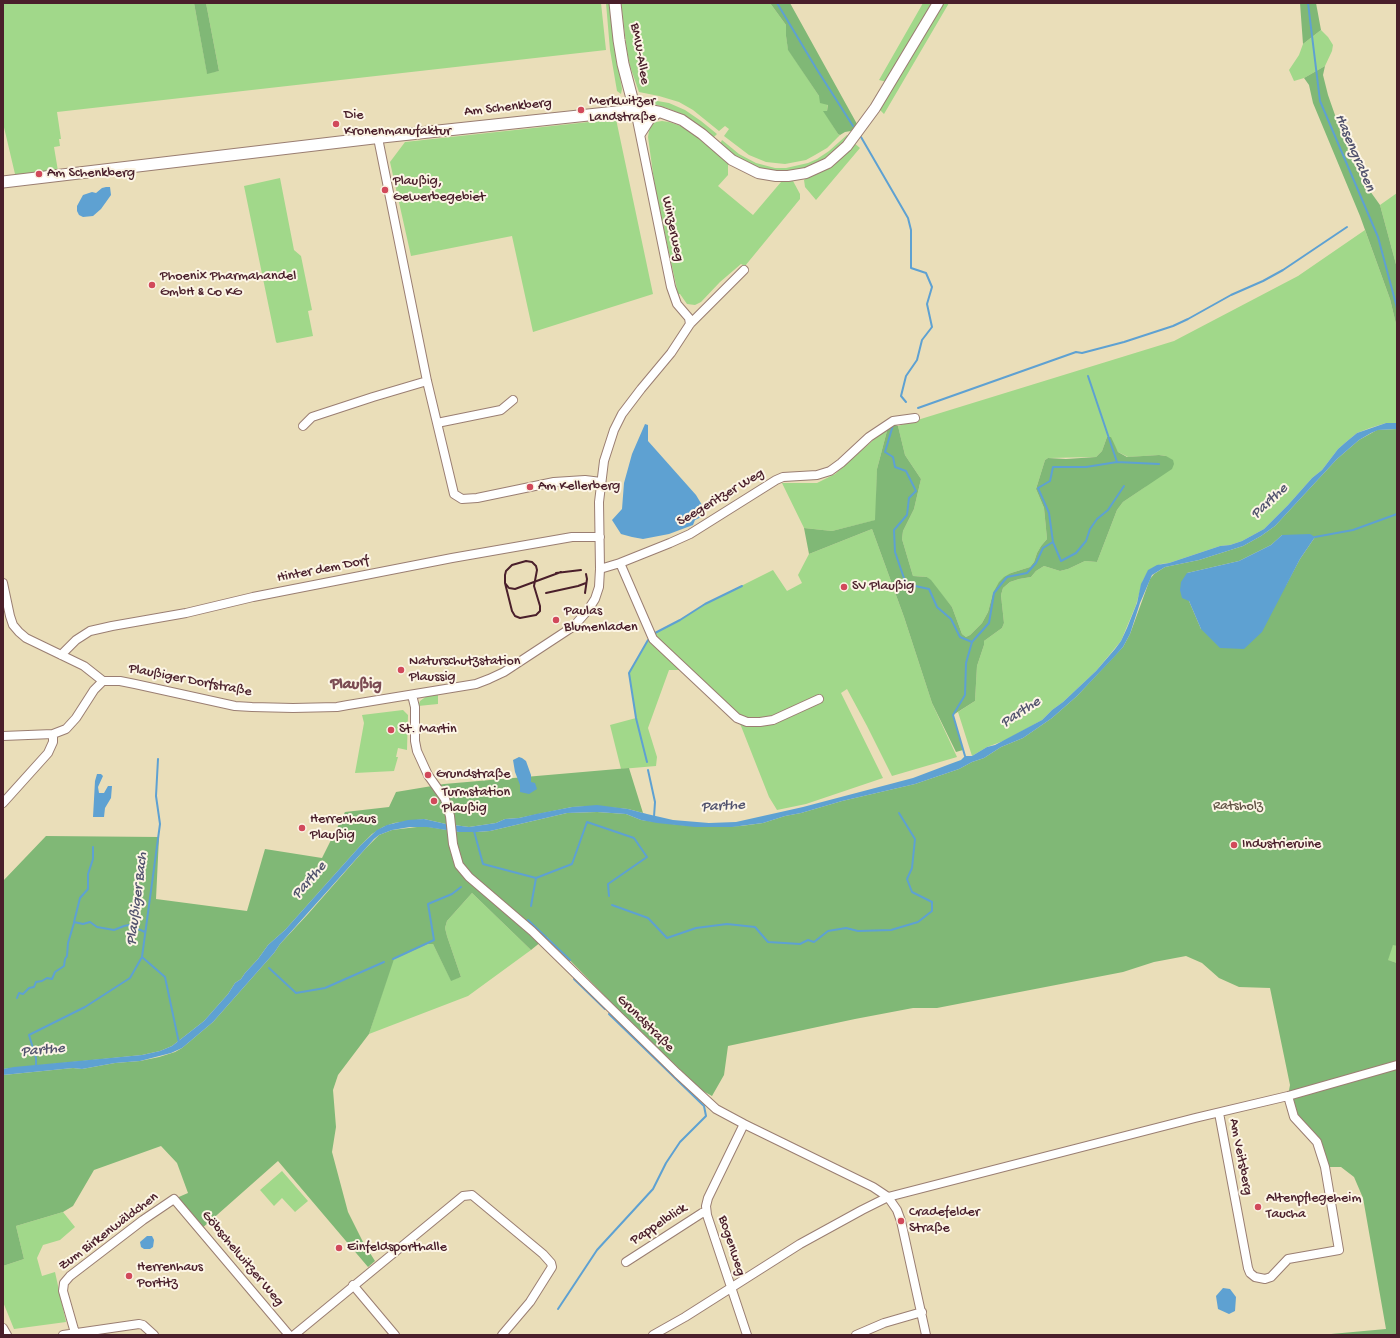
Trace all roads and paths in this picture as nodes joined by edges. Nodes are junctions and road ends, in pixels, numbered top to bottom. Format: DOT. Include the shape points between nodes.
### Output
graph roads {
  1 [pos="616,3"];
  2 [pos="938,3"];
  3 [pos="635,110"];
  4 [pos="660,112"];
  5 [pos="640,134"];
  6 [pos="378,138"];
  7 [pos="3,182"];
  8 [pos="744,270"];
  9 [pos="690,324"];
  10 [pos="427,381"];
  11 [pos="513,400"];
  12 [pos="915,418"];
  13 [pos="436,423"];
  14 [pos="303,426"];
  15 [pos="601,482"];
  16 [pos="600,537"];
  17 [pos="620,563"];
  18 [pos="600,569"];
  19 [pos="3,582"];
  20 [pos="58,654"];
  21 [pos="103,681"];
  22 [pos="412,695"];
  23 [pos="819,699"];
  24 [pos="53,734"];
  25 [pos="3,736"];
  26 [pos="3,803"];
  27 [pos="1397,1065"];
  28 [pos="1288,1096"];
  29 [pos="1219,1113"];
  30 [pos="744,1124"];
  31 [pos="888,1197"];
  32 [pos="174,1199"];
  33 [pos="706,1212"];
  34 [pos="626,1262"];
  35 [pos="353,1285"];
  36 [pos="731,1288"];
  37 [pos="922,1312"];
  38 [pos="3,1328"];
  39 [pos="75,1333"];
  40 [pos="7,1335"];
  41 [pos="63,1335"];
  42 [pos="154,1335"];
  43 [pos="289,1335"];
  44 [pos="294,1335"];
  45 [pos="395,1335"];
  46 [pos="502,1335"];
  47 [pos="653,1335"];
  48 [pos="747,1335"];
  49 [pos="856,1335"];
  50 [pos="926,1335"];
  1 -- 3 [label="main road, BMW-Allee" via="623,64"];
  2 -- 4 [label="street" via="904,62 858,132 838,154 816,170 798,175 776,176 758,173 739,164 682,120"];
  3 -- 4 [label="street"];
  3 -- 5 [label="street, Winzerweg"];
  3 -- 6 [label="main road, Am Schenkberg"];
  4 -- 5 [label="street" via="650,120"];
  5 -- 9 [label="street, Winzerweg" via="671,287"];
  6 -- 7 [label="main road, Am Schenkberg"];
  6 -- 10 [label="street"];
  8 -- 9 [label="street, Plaußiger Dorfstraße"];
  9 -- 15 [label="street, Plaußiger Dorfstraße" via="671,353 622,414 604,461"];
  10 -- 13 [label="street"];
  10 -- 14 [label="street" via="312,417"];
  11 -- 13 [label="street" via="500,410"];
  12 -- 17 [label="street, Seegeritzer Weg" via="893,421 869,437 830,471 776,480 690,534"];
  13 -- 15 [label="street" via="454,494 462,499 554,482"];
  15 -- 16 [label="street, Plaußiger Dorfstraße"];
  16 -- 18 [label="street, Plaußiger Dorfstraße"];
  16 -- 20 [label="street, Hinter dem Dorf" via="572,537 459,556 112,626 90,631"];
  17 -- 18 [label="street, Seegeritzer Weg"];
  17 -- 23 [label="street" via="653,639 737,718 747,722 773,720"];
  18 -- 22 [label="street, Plaußiger Dorfstraße" via="595,599 574,626 560,636 489,679 476,684"];
  19 -- 20 [label="street" via="13,625 26,638"];
  20 -- 21 [label="street" via="88,669"];
  21 -- 22 [label="street, Plaußiger Dorfstraße" via="120,681 235,706 252,707 337,707"];
  21 -- 24 [label="street" via="72,723 66,729"];
  22 -- 30 [label="street, Grundstraße" via="415,707 416,751 428,775 445,799 457,860 469,877 532,931 677,1074 716,1109"];
  24 -- 25 [label="street"];
  24 -- 26 [label="street" via="53,742 48,753"];
  27 -- 28 [label="street, Am Veitsberg"];
  28 -- 29 [label="street, Am Veitsberg"];
  28 -- 29 [label="street, Am Veitsberg" via="1294,1117 1317,1142 1325,1167 1339,1250 1288,1259 1272,1277 1264,1279 1255,1278 1248,1268"];
  29 -- 31 [label="street, Am Veitsberg"];
  30 -- 31 [label="street, Grundstraße" via="873,1187"];
  30 -- 33 [label="street, Bogenweg" via="708,1198"];
  31 -- 36 [label="street" via="800,1244"];
  31 -- 37 [label="street" via="901,1222"];
  32 -- 39 [label="street, Zum Birkenwäldchen" via="143,1220 64,1283 63,1291"];
  32 -- 43 [label="street, Göbschelwitzer Weg"];
  33 -- 34 [label="street, Pappelblick"];
  33 -- 36 [label="street, Bogenweg"];
  35 -- 44 [label="street"];
  35 -- 45 [label="street"];
  35 -- 46 [label="street" via="463,1196 472,1195 542,1254 552,1267 530,1302"];
  36 -- 47 [label="street"];
  36 -- 48 [label="street, Bogenweg"];
  37 -- 49 [label="street" via="884,1323"];
  37 -- 50 [label="street"];
  38 -- 40 [label="street"];
  39 -- 41 [label="street"];
  39 -- 42 [label="street" via="139,1324"];
}
